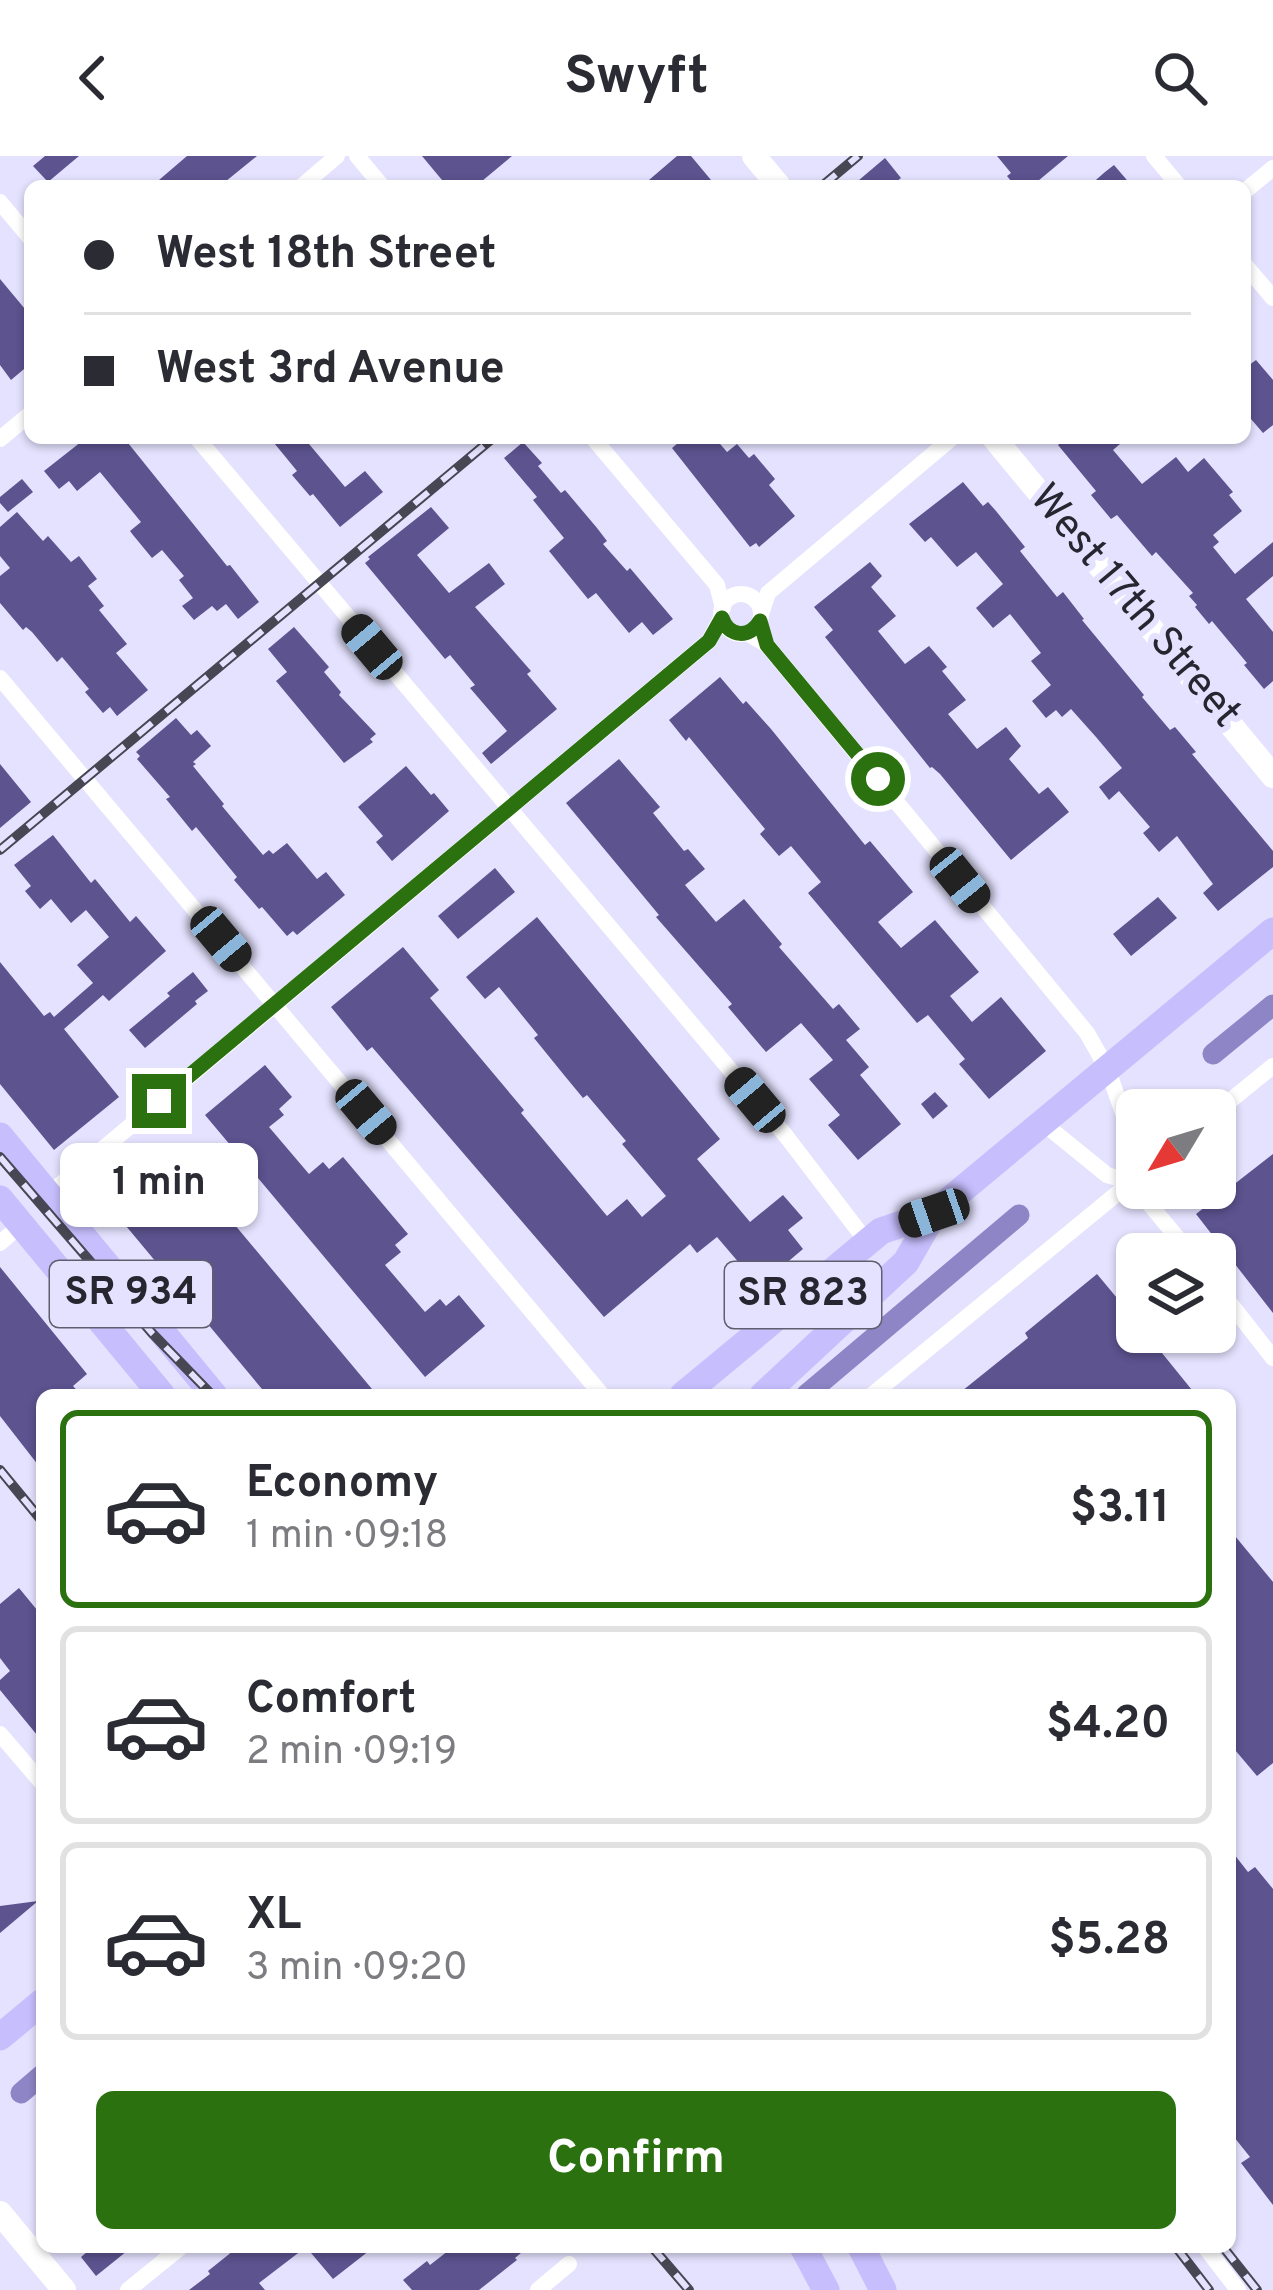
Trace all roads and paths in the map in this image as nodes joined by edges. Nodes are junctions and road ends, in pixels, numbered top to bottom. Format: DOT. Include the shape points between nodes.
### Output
graph roads {
  1 [pos="337,156"];
  2 [pos="357,156"];
  3 [pos="754,156"];
  4 [pos="1154,156"];
  5 [pos="309,180"];
  6 [pos="377,180"];
  7 [pos="774,180"];
  8 [pos="1174,180"];
  9 [pos="0,202"];
  10 [pos="24,231"];
  11 [pos="1251,272"];
  12 [pos="1273,298"];
  13 [pos="24,419"];
  14 [pos="0,439"];
  15 [pos="202,444"];
  16 [pos="598,444"];
  17 [pos="945,444"];
  18 [pos="999,444"];
  19 [pos="717,584"];
  20 [pos="768,593"];
  21 [pos="744,595"];
  22 [pos="722,613"];
  23 [pos="750,625"];
  24 [pos="709,641"];
  25 [pos="0,678"];
  26 [pos="1273,776"];
  27 [pos="508,808"];
  28 [pos="1273,932"];
  29 [pos="276,1004"];
  30 [pos="1273,1066"];
  31 [pos="1108,1070"];
  32 [pos="1116,1093"];
  33 [pos="1236,1096"];
  34 [pos="1043,1123"];
  35 [pos="0,1136"];
  36 [pos="1116,1176"];
  37 [pos="49,1194"];
  38 [pos="1116,1194"];
  39 [pos="0,1199"];
  40 [pos="1157,1209"];
  41 [pos="934,1213"];
  42 [pos="11,1233"];
  43 [pos="1176,1233"];
  44 [pos="867,1242"];
  45 [pos="1236,1311"];
  46 [pos="1273,1358"];
  47 [pos="156,1389"];
  48 [pos="209,1389"];
  49 [pos="597,1389"];
  50 [pos="689,1389"];
  51 [pos="769,1389"];
  52 [pos="879,1389"];
  53 [pos="0,1734"];
  54 [pos="36,1776"];
  55 [pos="36,2007"];
  56 [pos="0,2036"];
  57 [pos="0,2213"];
  58 [pos="174,2253"];
  59 [pos="806,2253"];
  60 [pos="864,2253"];
  61 [pos="1210,2253"];
  62 [pos="569,2264"];
  63 [pos="64,2290"];
  64 [pos="128,2290"];
  65 [pos="538,2290"];
  66 [pos="826,2290"];
  67 [pos="884,2290"];
  68 [pos="1238,2290"];
  1 -- 5 [label="street"];
  2 -- 6 [label="street"];
  3 -- 7 [label="street"];
  4 -- 8 [label="street"];
  9 -- 10 [label="street"];
  11 -- 12 [label="street"];
  13 -- 14 [label="street"];
  15 -- 27 [label="street"];
  16 -- 19 [label="street"];
  17 -- 20 [label="street"];
  18 -- 26 [label="street, West 17th Street"];
  19 -- 21 [label="street"];
  19 -- 22 [label="street"];
  20 -- 21 [label="street"];
  20 -- 23 [label="street"];
  21 -- 22 [label="street" via="728,599"];
  21 -- 23 [label="street" via="757,602"];
  22 -- 23 [label="street" via="724,625"];
  22 -- 24 [label="street"];
  23 -- 24 [label="street"];
  23 -- 31 [label="street" via="1087,1033"];
  24 -- 27 [label="street"];
  25 -- 29 [label="street"];
  27 -- 29 [label="street"];
  27 -- 44 [label="street"];
  28 -- 31 [label="main road, SR 823"];
  29 -- 37 [label="street"];
  29 -- 49 [label="street"];
  30 -- 33 [label="street"];
  31 -- 32 [label="street"];
  31 -- 34 [label="main road, SR 823"];
  34 -- 36 [label="street"];
  34 -- 41 [label="main road, SR 823"];
  35 -- 37 [label="main road, SR 934"];
  37 -- 48 [label="main road, SR 934"];
  38 -- 52 [label="street"];
  39 -- 42 [label="main road, SR 934"];
  40 -- 43 [label="street"];
  41 -- 44 [label="main road, SR 823"];
  41 -- 51 [label="main road, SR 823" via="907,1262"];
  42 -- 47 [label="main road, SR 934"];
  44 -- 50 [label="main road, SR 823"];
  45 -- 46 [label="street"];
  53 -- 54 [label="street"];
  55 -- 56 [label="main road"];
  57 -- 63 [label="street"];
  58 -- 64 [label="street"];
  59 -- 66 [label="main road"];
  60 -- 67 [label="main road"];
  61 -- 68 [label="street"];
  62 -- 65 [label="street"];
}
